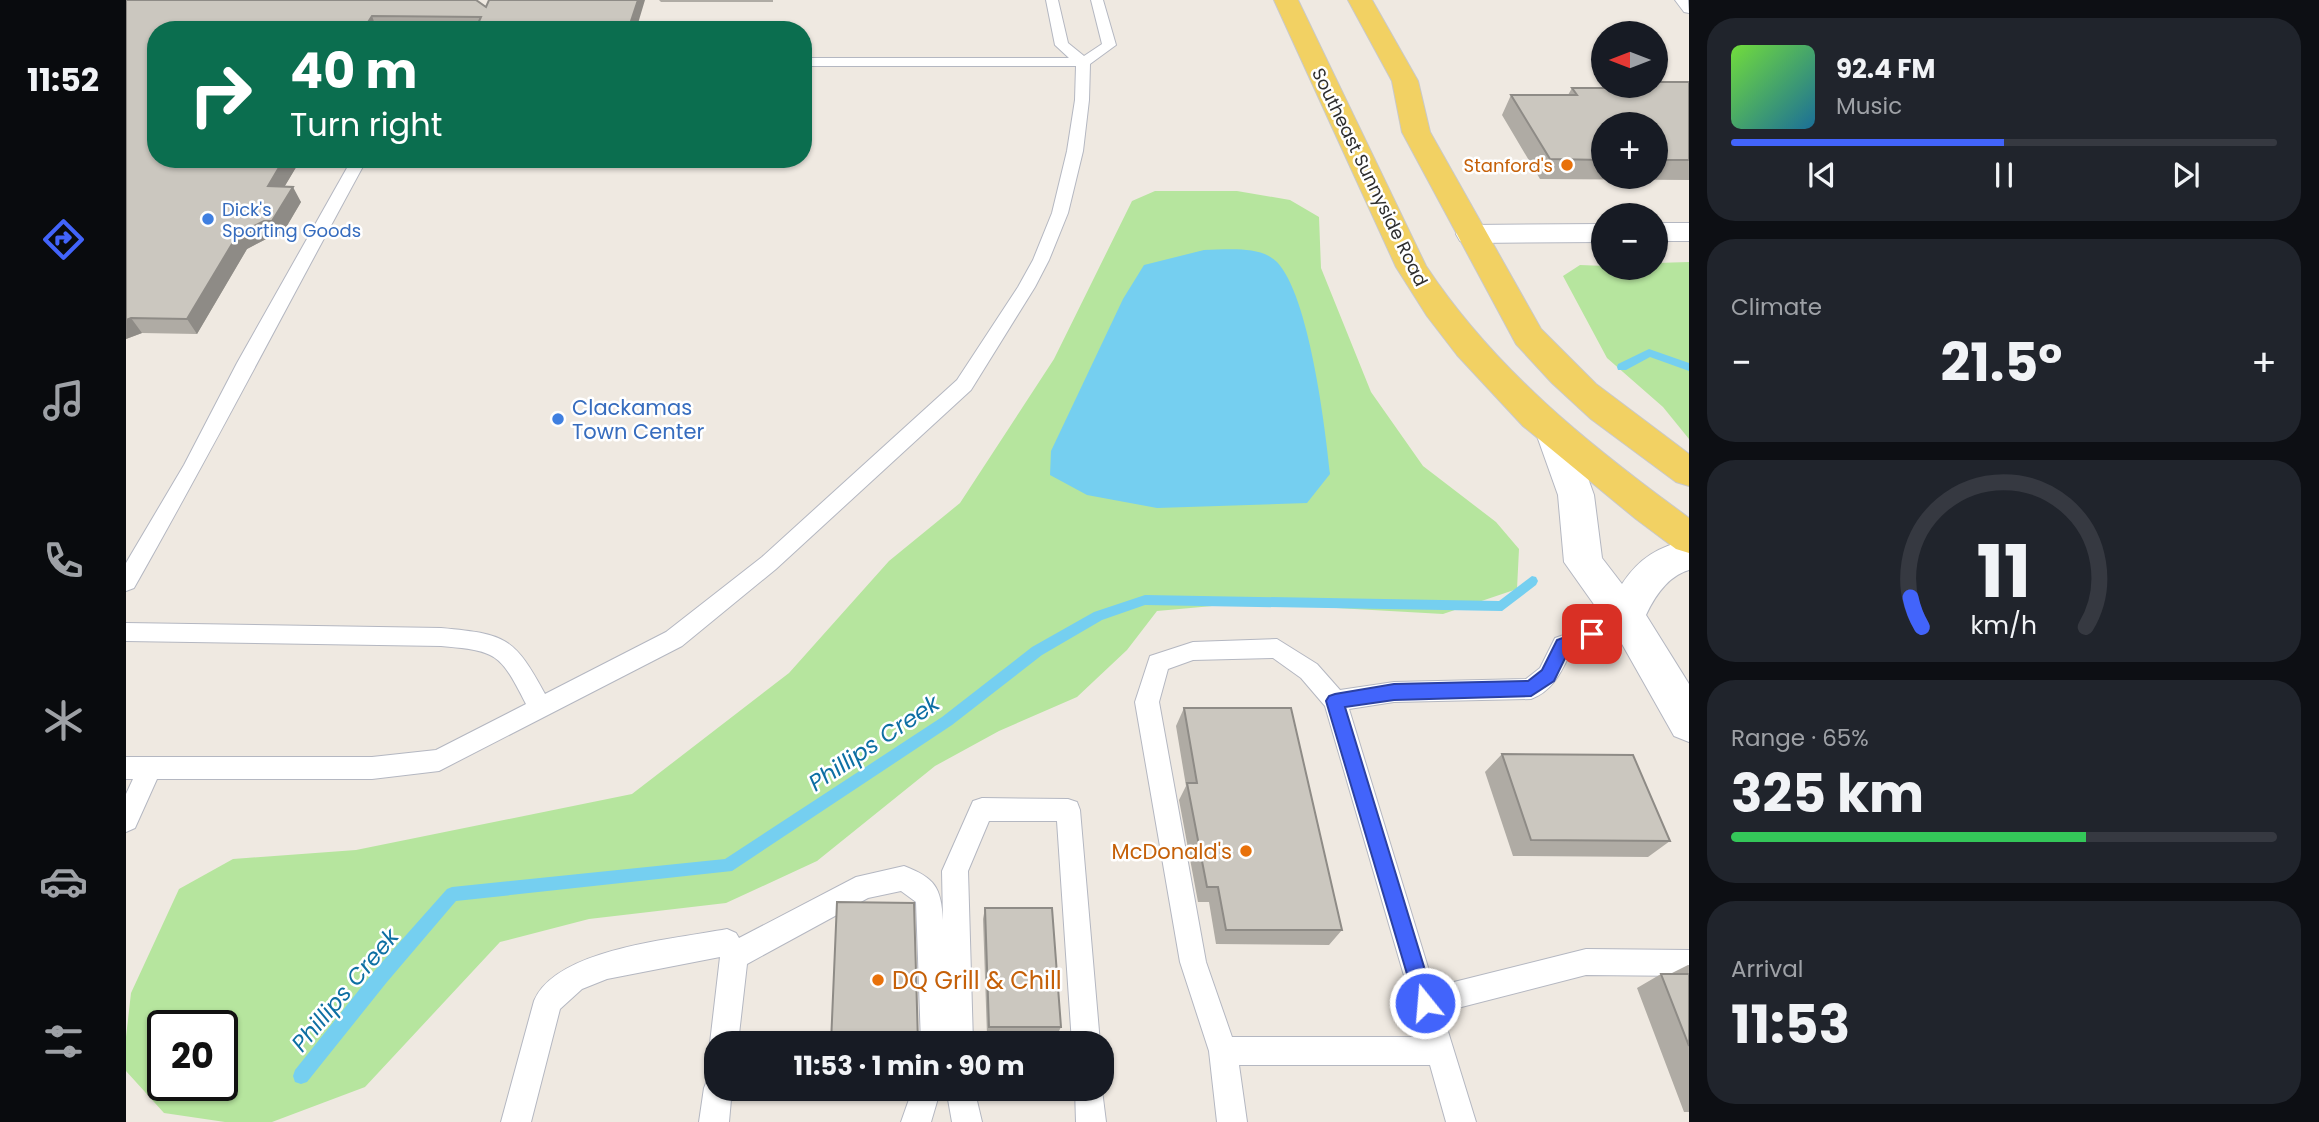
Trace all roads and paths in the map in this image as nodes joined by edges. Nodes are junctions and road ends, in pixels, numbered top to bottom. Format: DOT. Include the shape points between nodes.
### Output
graph roads {
  1 [pos="1052,0"];
  2 [pos="1097,0"];
  3 [pos="1286,0"];
  4 [pos="1360,0"];
  5 [pos="1681,0"];
  6 [pos="1689,9"];
  7 [pos="812,62"];
  8 [pos="1083,62"];
  9 [pos="355,168"];
  10 [pos="1668,232"];
  11 [pos="1689,232"];
  12 [pos="1591,233"];
  13 [pos="1471,234"];
  14 [pos="1555,436"];
  15 [pos="1689,472"];
  16 [pos="1689,538"];
  17 [pos="1689,555"];
  18 [pos="126,582"];
  19 [pos="1631,624"];
  20 [pos="126,632"];
  21 [pos="1335,701"];
  22 [pos="540,708"];
  23 [pos="1689,723"];
  24 [pos="138,769"];
  25 [pos="126,820"];
  26 [pos="734,956"];
  27 [pos="1689,963"];
  28 [pos="1425,1003"];
  29 [pos="725,1031"];
  30 [pos="935,1031"];
  31 [pos="958,1031"];
  32 [pos="1085,1031"];
  33 [pos="1223,1051"];
  34 [pos="1440,1051"];
  35 [pos="716,1101"];
  36 [pos="923,1101"];
  37 [pos="963,1101"];
  38 [pos="1090,1101"];
  39 [pos="516,1122"];
  40 [pos="714,1122"];
  41 [pos="916,1122"];
  42 [pos="967,1122"];
  43 [pos="1091,1122"];
  44 [pos="1232,1122"];
  45 [pos="1461,1122"];
  1 -- 8 [label="lane" via="1062,45"];
  2 -- 8 [label="lane" via="1109,45"];
  3 -- 14 [label="main road, Southeast Sunnyside Road" via="1405,257 1430,300 1488,371"];
  4 -- 13 [label="main road" via="1405,81 1416,132"];
  5 -- 6 [label="lane"];
  7 -- 8 [label="lane"];
  8 -- 22 [label="lane" via="1083,100 1060,213 1026,287 964,385 769,563 674,639"];
  9 -- 18 [label="lane"];
  10 -- 11 [label="street"];
  12 -- 13 [label="street"];
  13 -- 15 [label="main road" via="1510,307 1552,365 1623,427"];
  14 -- 16 [label="main road, Southeast Sunnyside Road"];
  14 -- 19 [label="street, Southeast Sunnyside Road" via="1576,495 1583,562"];
  17 -- 19 [label="street" via="1673,557 1639,587"];
  19 -- 21 [label="lane" via="1563,645 1548,675 1531,689 1394,692"];
  19 -- 23 [label="street, Southeast Sunnyside Road"];
  20 -- 22 [label="lane" via="489,641 509,652"];
  21 -- 28 [label="lane"];
  21 -- 33 [label="lane" via="1310,671 1277,648 1193,651 1158,663 1147,702 1193,962"];
  22 -- 24 [label="lane" via="439,760 372,768"];
  24 -- 25 [label="lane"];
  26 -- 29 [label="lane"];
  26 -- 30 [label="lane" via="865,886 904,878 929,896"];
  26 -- 39 [label="lane" via="727,942 607,966 573,979 548,1001"];
  27 -- 28 [label="lane" via="1586,962"];
  28 -- 34 [label="lane"];
  31 -- 32 [label="lane" via="955,871 982,809 1068,810"];
  33 -- 34 [label="lane"];
  33 -- 44 [label="lane"];
  34 -- 45 [label="lane"];
  35 -- 40 [label="lane"];
  36 -- 41 [label="lane"];
  37 -- 42 [label="lane"];
  38 -- 43 [label="lane"];
}
